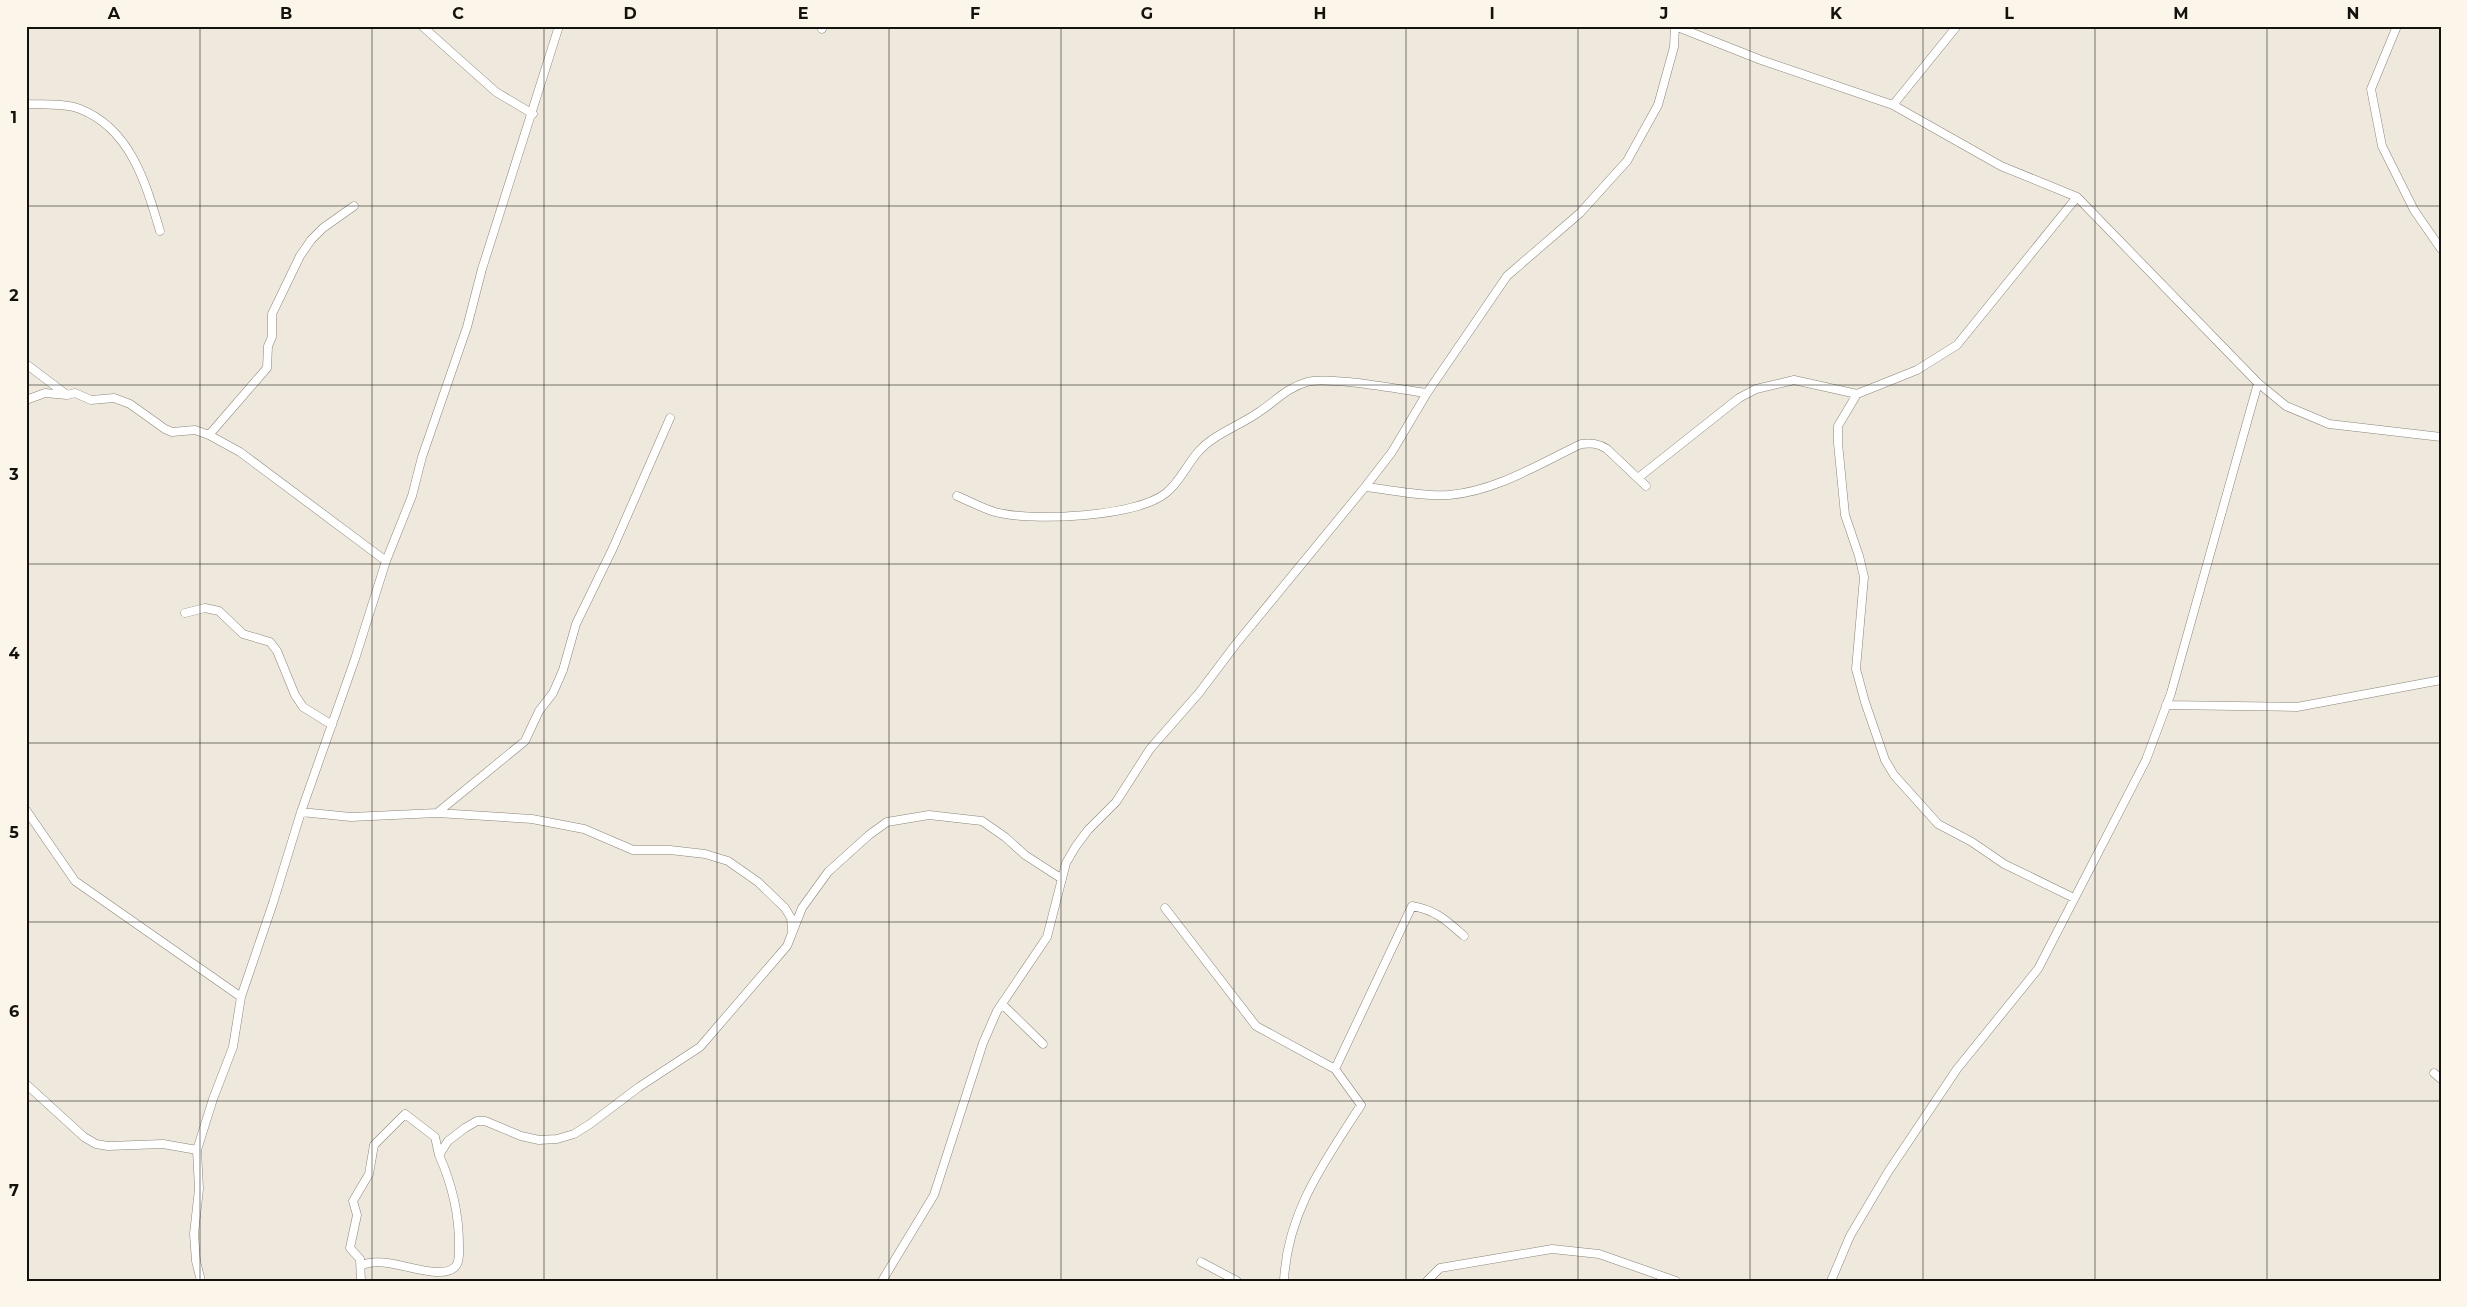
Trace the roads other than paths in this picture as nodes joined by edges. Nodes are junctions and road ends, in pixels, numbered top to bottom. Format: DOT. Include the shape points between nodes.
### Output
graph roads {
  1 [pos="422,26"];
  2 [pos="559,26"];
  3 [pos="1675,26"];
  4 [pos="1957,26"];
  5 [pos="2397,26"];
  6 [pos="26,104"];
  7 [pos="1893,105"];
  8 [pos="533,114"];
  9 [pos="2077,197"];
  10 [pos="354,206"];
  11 [pos="160,230"];
  12 [pos="2441,249"];
  13 [pos="26,364"];
  14 [pos="51,381"];
  15 [pos="2258,383"];
  16 [pos="45,393"];
  17 [pos="1427,393"];
  18 [pos="1857,394"];
  19 [pos="67,395"];
  20 [pos="26,400"];
  21 [pos="670,418"];
  22 [pos="209,435"];
  23 [pos="2441,437"];
  24 [pos="1638,478"];
  25 [pos="1646,486"];
  26 [pos="1365,487"];
  27 [pos="957,496"];
  28 [pos="386,560"];
  29 [pos="185,613"];
  30 [pos="2441,680"];
  31 [pos="2166,705"];
  32 [pos="332,725"];
  33 [pos="26,810"];
  34 [pos="301,812"];
  35 [pos="437,813"];
  36 [pos="1062,879"];
  37 [pos="2074,898"];
  38 [pos="802,908"];
  39 [pos="1165,908"];
  40 [pos="791,918"];
  41 [pos="792,932"];
  42 [pos="1464,936"];
  43 [pos="241,997"];
  44 [pos="1002,1004"];
  45 [pos="1044,1044"];
  46 [pos="1335,1069"];
  47 [pos="2434,1073"];
  48 [pos="2441,1079"];
  49 [pos="26,1084"];
  50 [pos="197,1150"];
  51 [pos="440,1155"];
  52 [pos="1201,1262"];
  53 [pos="365,1264"];
  54 [pos="201,1281"];
  55 [pos="361,1281"];
  56 [pos="882,1281"];
  57 [pos="1237,1281"];
  58 [pos="1284,1281"];
  59 [pos="1427,1281"];
  60 [pos="1676,1281"];
  61 [pos="1831,1281"];
  1 -- 8 [label="street" via="496,92"];
  2 -- 8 [label="street"];
  3 -- 7 [label="street" via="1761,60"];
  3 -- 17 [label="street" via="1674,47 1658,105 1627,161 1580,212 1507,276"];
  4 -- 7 [label="street"];
  5 -- 12 [label="street" via="2371,89 2382,146 2414,210"];
  6 -- 11 [label="street" via="80,109 100,121 122,141 144,179"];
  7 -- 9 [label="street" via="2001,166"];
  8 -- 28 [label="street" via="412,496"];
  9 -- 15 [label="street"];
  9 -- 18 [label="street" via="1957,345 1917,370"];
  10 -- 22 [label="street" via="310,240 272,314 267,368"];
  13 -- 14 [label="street"];
  14 -- 16 [label="street"];
  14 -- 19 [label="street"];
  15 -- 23 [label="street" via="2286,406 2329,424"];
  15 -- 31 [label="street"];
  16 -- 19 [label="street"];
  16 -- 20 [label="street"];
  17 -- 26 [label="street" via="1392,452"];
  17 -- 27 [label="street" via="1340,382 1310,381 1291,387 1260,412 1200,449 1166,493 1149,502 1117,510 1069,517 1016,515 995,512"];
  18 -- 24 [label="street" via="1794,380 1756,389 1739,398"];
  18 -- 37 [label="street" via="1838,426 1838,443 1845,515 1864,577 1856,669 1885,760 1894,775 1938,824 2004,864"];
  19 -- 22 [label="street" via="76,393 92,400 114,398 130,404 172,432 195,430"];
  21 -- 35 [label="street" via="576,624 564,670 525,741"];
  22 -- 28 [label="street" via="240,452"];
  24 -- 25 [label="street"];
  24 -- 26 [label="street" via="1607,449 1591,443 1581,444 1489,487 1449,495"];
  26 -- 36 [label="street" via="1150,749 1116,802 1076,846 1066,863"];
  28 -- 32 [label="street"];
  29 -- 32 [label="street" via="205,608 220,611 243,634 270,642 278,651 303,707"];
  30 -- 31 [label="street" via="2296,707"];
  31 -- 37 [label="street" via="2146,760"];
  32 -- 34 [label="street"];
  33 -- 43 [label="street" via="75,881"];
  34 -- 35 [label="street" via="351,817"];
  34 -- 43 [label="street"];
  35 -- 40 [label="street" via="561,823 601,835 633,850 705,854 742,869 785,908"];
  36 -- 38 [label="street" via="982,821 929,815 887,822 869,835 828,872"];
  36 -- 44 [label="street" via="1047,937"];
  37 -- 61 [label="street" via="2038,970 1957,1069 1888,1172 1850,1236"];
  38 -- 40 [label="street"];
  38 -- 41 [label="street"];
  39 -- 46 [label="street" via="1256,1026"];
  40 -- 41 [label="street"];
  41 -- 51 [label="street" via="787,946 700,1048 639,1087 590,1124 574,1134 539,1140 477,1121 448,1141"];
  42 -- 46 [label="street" via="1428,908 1412,906"];
  43 -- 50 [label="street" via="233,1047"];
  44 -- 45 [label="street"];
  44 -- 56 [label="street" via="984,1043 934,1195"];
  46 -- 58 [label="street" via="1360,1105 1309,1187 1299,1210 1284,1263"];
  47 -- 48 [label="street"];
  49 -- 50 [label="street" via="84,1138 96,1144 163,1144"];
  50 -- 54 [label="street" via="199,1189 194,1234"];
  51 -- 53 [label="street" via="452,1188 459,1231 458,1262 454,1268 446,1271"];
  51 -- 53 [label="street" via="435,1137 405,1114 374,1145 369,1174 353,1201 358,1215 350,1248"];
  52 -- 57 [label="street"];
  53 -- 55 [label="street"];
  59 -- 60 [label="street" via="1440,1268 1552,1249 1598,1254"];
}
